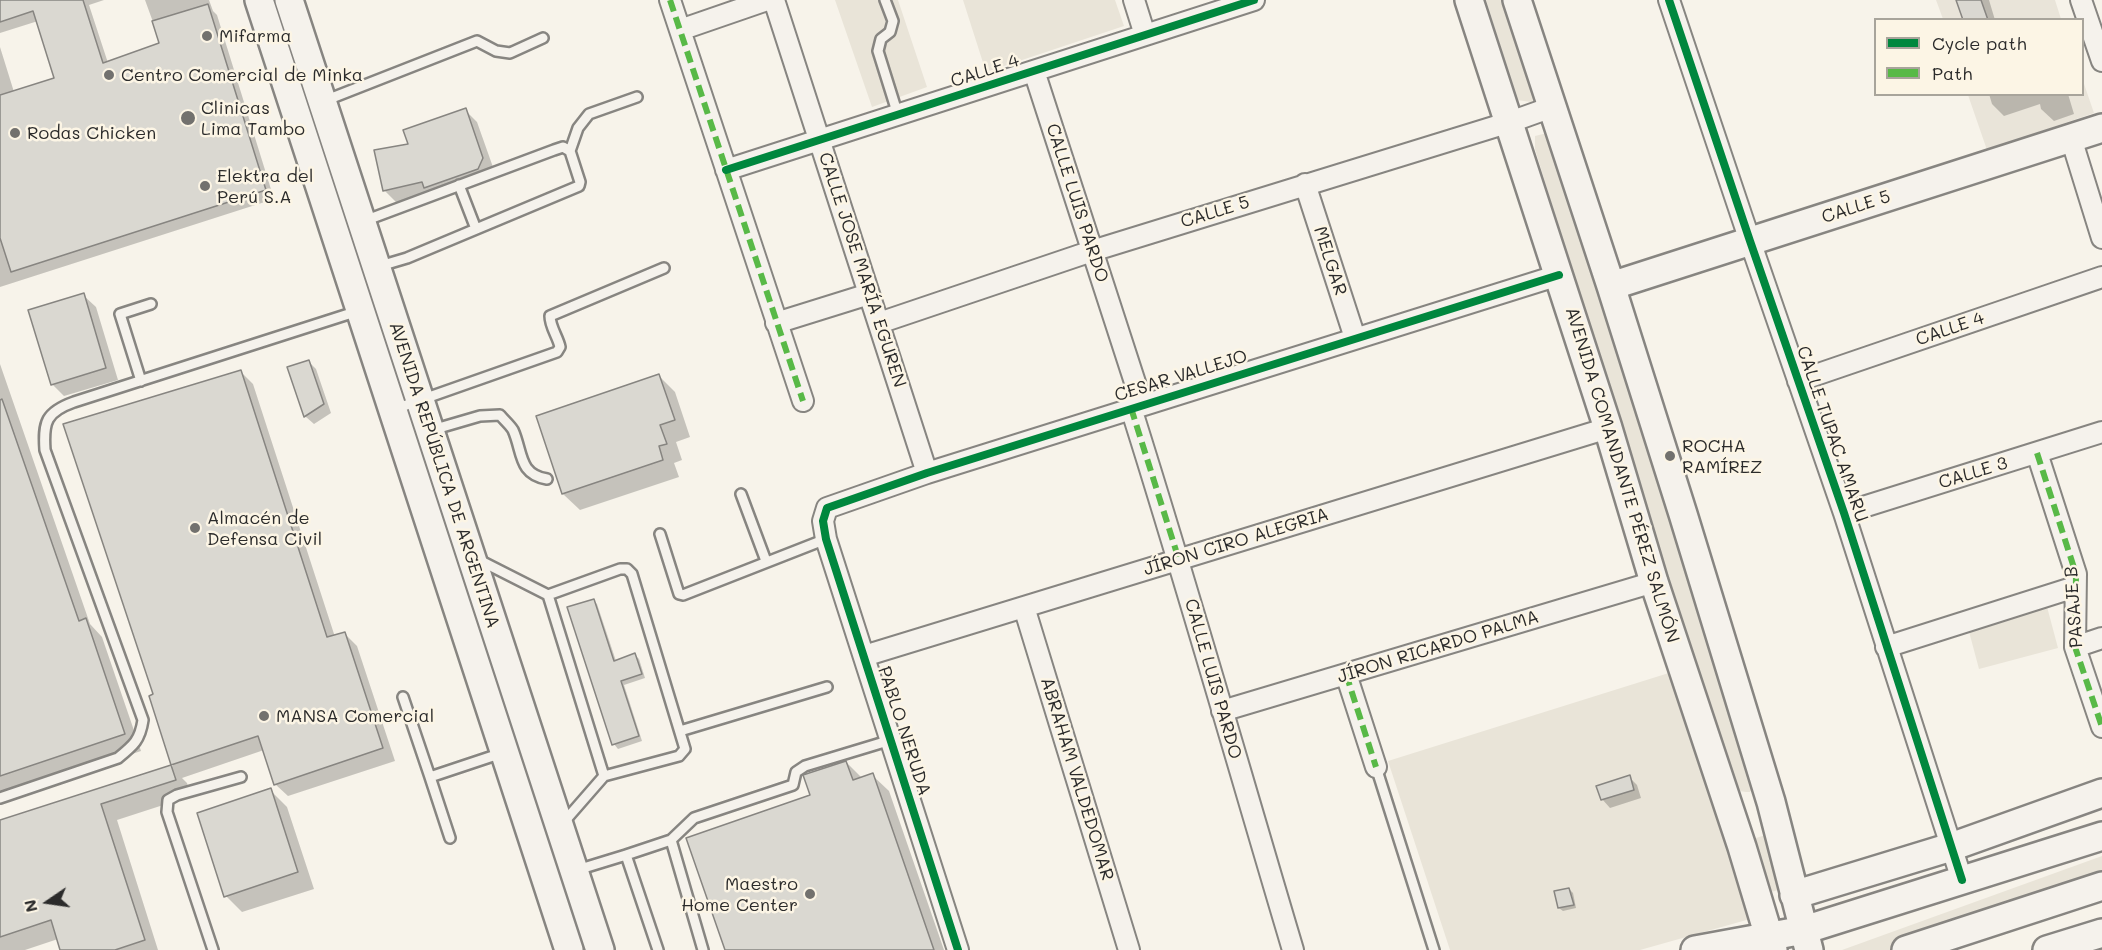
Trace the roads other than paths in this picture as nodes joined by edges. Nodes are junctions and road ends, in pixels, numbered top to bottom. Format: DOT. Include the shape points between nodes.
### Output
graph roads {
  1 [pos="259,0"];
  2 [pos="289,0"];
  3 [pos="670,0"];
  4 [pos="767,0"];
  5 [pos="774,0"];
  6 [pos="885,0"];
  7 [pos="1134,0"];
  8 [pos="1254,0"];
  9 [pos="1469,0"];
  10 [pos="1518,0"];
  11 [pos="1669,0"];
  12 [pos="2081,0"];
  13 [pos="680,30"];
  14 [pos="1145,35"];
  15 [pos="543,38"];
  16 [pos="2102,61"];
  17 [pos="1034,71"];
  18 [pos="637,97"];
  19 [pos="322,102"];
  20 [pos="1552,107"];
  21 [pos="898,115"];
  22 [pos="1510,122"];
  23 [pos="2102,128"];
  24 [pos="2071,138"];
  25 [pos="820,140"];
  26 [pos="570,151"];
  27 [pos="726,170"];
  28 [pos="1305,184"];
  29 [pos="459,185"];
  30 [pos="361,222"];
  31 [pos="476,230"];
  32 [pos="2102,238"];
  33 [pos="1750,241"];
  34 [pos="1092,250"];
  35 [pos="376,267"];
  36 [pos="664,268"];
  37 [pos="1559,275"];
  38 [pos="2102,278"];
  39 [pos="1611,286"];
  40 [pos="869,294"];
  41 [pos="151,304"];
  42 [pos="360,310"];
  43 [pos="776,323"];
  44 [pos="879,323"];
  45 [pos="1355,338"];
  46 [pos="141,381"];
  47 [pos="1798,381"];
  48 [pos="420,401"];
  49 [pos="803,401"];
  50 [pos="1136,406"];
  51 [pos="393,410"];
  52 [pos="1608,428"];
  53 [pos="430,431"];
  54 [pos="2102,432"];
  55 [pos="2037,453"];
  56 [pos="927,472"];
  57 [pos="547,479"];
  58 [pos="741,494"];
  59 [pos="1844,513"];
  60 [pos="824,530"];
  61 [pos="660,534"];
  62 [pos="471,556"];
  63 [pos="1179,560"];
  64 [pos="766,561"];
  65 [pos="1654,582"];
  66 [pos="2076,587"];
  67 [pos="548,595"];
  68 [pos="1024,608"];
  69 [pos="2102,638"];
  70 [pos="1886,647"];
  71 [pos="2075,647"];
  72 [pos="864,656"];
  73 [pos="1346,674"];
  74 [pos="827,687"];
  75 [pos="403,697"];
  76 [pos="1222,711"];
  77 [pos="2102,727"];
  78 [pos="680,731"];
  79 [pos="891,740"];
  80 [pos="505,752"];
  81 [pos="1376,767"];
  82 [pos="604,776"];
  83 [pos="241,777"];
  84 [pos="430,777"];
  85 [pos="2102,793"];
  86 [pos="0,798"];
  87 [pos="1771,802"];
  88 [pos="1730,813"];
  89 [pos="560,827"];
  90 [pos="2102,836"];
  91 [pos="450,838"];
  92 [pos="671,840"];
  93 [pos="1951,847"];
  94 [pos="627,855"];
  95 [pos="574,871"];
  96 [pos="1962,880"];
  97 [pos="2102,886"];
  98 [pos="1794,895"];
  99 [pos="2102,933"];
  100 [pos="1806,940"];
  101 [pos="1771,943"];
  102 [pos="213,950"];
  103 [pos="569,950"];
  104 [pos="600,950"];
  105 [pos="658,950"];
  106 [pos="703,950"];
  107 [pos="958,950"];
  108 [pos="1129,950"];
  109 [pos="1293,950"];
  110 [pos="1434,950"];
  111 [pos="1695,950"];
  112 [pos="1906,950"];
  113 [pos="2047,950"];
  1 -- 42 [label="main road, AVENIDA REPÚBLICA DE ARGENTINA"];
  2 -- 19 [label="main road, AVENIDA REPÚBLICA DE ARGENTINA"];
  3 -- 13 [label="street"];
  4 -- 13 [label="street"];
  5 -- 25 [label="street, CALLE JOSE MARÍA EGUREN"];
  6 -- 21 [label="lane" via="892,21 878,51"];
  7 -- 14 [label="street"];
  8 -- 14 [label="street, CALLE 4"];
  9 -- 22 [label="main road, AVENIDA COMANDANTE PÉREZ SALMÓN"];
  10 -- 20 [label="main road"];
  11 -- 33 [label="street, CALLE TUPAC AMARU"];
  12 -- 16 [label="street"];
  13 -- 27 [label="street"];
  14 -- 17 [label="street, CALLE 4"];
  15 -- 19 [label="lane" via="510,53 477,41"];
  17 -- 21 [label="street, CALLE 4"];
  17 -- 34 [label="street, CALLE LUIS PARDO"];
  18 -- 26 [label="lane" via="589,114 578,128"];
  19 -- 30 [label="main road, AVENIDA REPÚBLICA DE ARGENTINA"];
  20 -- 22 [label="street, CALLE 5"];
  20 -- 39 [label="main road"];
  21 -- 25 [label="street, CALLE 4"];
  22 -- 28 [label="street, CALLE 5"];
  22 -- 37 [label="main road, AVENIDA COMANDANTE PÉREZ SALMÓN"];
  23 -- 24 [label="main road, CALLE 5"];
  24 -- 32 [label="street"];
  24 -- 33 [label="main road, CALLE 5"];
  25 -- 27 [label="street, CALLE 4"];
  25 -- 40 [label="street, CALLE JOSE MARÍA EGUREN"];
  26 -- 29 [label="lane" via="563,147"];
  26 -- 31 [label="lane" via="579,186"];
  27 -- 43 [label="street"];
  28 -- 34 [label="street, CALLE 5"];
  28 -- 45 [label="street, MELGAR"];
  29 -- 30 [label="lane"];
  29 -- 31 [label="lane"];
  30 -- 35 [label="main road, AVENIDA REPÚBLICA DE ARGENTINA"];
  31 -- 35 [label="lane"];
  33 -- 39 [label="main road, CALLE 5"];
  33 -- 47 [label="street, CALLE TUPAC AMARU"];
  34 -- 44 [label="street, CALLE 5"];
  34 -- 50 [label="street, CALLE LUIS PARDO"];
  35 -- 48 [label="main road, AVENIDA REPÚBLICA DE ARGENTINA"];
  36 -- 48 [label="lane" via="550,316 560,347 557,352"];
  37 -- 45 [label="street, CESAR VALLEJO"];
  37 -- 52 [label="main road, AVENIDA COMANDANTE PÉREZ SALMÓN"];
  38 -- 47 [label="street, CALLE 4"];
  39 -- 87 [label="main road"];
  40 -- 43 [label="street"];
  40 -- 44 [label="street, CALLE JOSE MARÍA EGUREN"];
  41 -- 46 [label="lane" via="120,314"];
  42 -- 46 [label="lane"];
  42 -- 51 [label="main road, AVENIDA REPÚBLICA DE ARGENTINA"];
  43 -- 49 [label="street"];
  44 -- 56 [label="street, CALLE JOSE MARÍA EGUREN"];
  45 -- 50 [label="street, CESAR VALLEJO"];
  46 -- 86 [label="lane" via="59,407 48,417 44,430 45,450 138,702 143,720 141,736 118,758"];
  47 -- 59 [label="street, CALLE TUPAC AMARU"];
  48 -- 51 [label="lane"];
  48 -- 53 [label="main road, AVENIDA REPÚBLICA DE ARGENTINA"];
  50 -- 56 [label="street, CESAR VALLEJO"];
  50 -- 63 [label="street, CALLE LUIS PARDO"];
  51 -- 80 [label="main road, AVENIDA REPÚBLICA DE ARGENTINA"];
  52 -- 63 [label="street, JÍRON CIRO ALEGRIA"];
  52 -- 65 [label="main road, AVENIDA COMANDANTE PÉREZ SALMÓN"];
  53 -- 57 [label="lane" via="480,416 500,416 512,428 525,467 535,477"];
  53 -- 62 [label="main road, AVENIDA REPÚBLICA DE ARGENTINA"];
  54 -- 55 [label="street, CALLE 3"];
  55 -- 59 [label="street, CALLE 3"];
  55 -- 66 [label="street, PASAJE B" via="2076,574"];
  56 -- 60 [label="street, CESAR VALLEJO" via="827,508"];
  58 -- 64 [label="lane"];
  59 -- 70 [label="street, CALLE TUPAC AMARU"];
  60 -- 64 [label="lane"];
  60 -- 72 [label="street, PABLO NERUDA"];
  61 -- 64 [label="lane" via="679,594 688,594"];
  62 -- 67 [label="lane"];
  62 -- 89 [label="main road, AVENIDA REPÚBLICA DE ARGENTINA"];
  63 -- 68 [label="street, JÍRON CIRO ALEGRIA"];
  63 -- 76 [label="street, CALLE LUIS PARDO"];
  65 -- 73 [label="street, JÍRON RICARDO PALMA"];
  65 -- 88 [label="main road, AVENIDA COMANDANTE PÉREZ SALMÓN"];
  66 -- 70 [label="street"];
  66 -- 71 [label="street, PASAJE B"];
  67 -- 78 [label="lane" via="620,569 632,574"];
  67 -- 82 [label="lane"];
  68 -- 72 [label="street, JÍRON CIRO ALEGRIA"];
  68 -- 108 [label="street, ABRAHAM VALDEDOMAR"];
  69 -- 71 [label="street"];
  70 -- 93 [label="street, CALLE TUPAC AMARU"];
  71 -- 77 [label="street, PASAJE B"];
  72 -- 79 [label="street, PABLO NERUDA"];
  73 -- 76 [label="street, JÍRON RICARDO PALMA"];
  73 -- 81 [label="street"];
  74 -- 78 [label="lane"];
  75 -- 84 [label="lane"];
  76 -- 109 [label="street, CALLE LUIS PARDO"];
  78 -- 82 [label="lane" via="685,748 679,756"];
  79 -- 92 [label="lane" via="805,766 796,772 793,785 694,818"];
  79 -- 107 [label="street, PABLO NERUDA"];
  80 -- 84 [label="lane"];
  80 -- 103 [label="main road, AVENIDA REPÚBLICA DE ARGENTINA"];
  81 -- 110 [label="lane"];
  82 -- 89 [label="lane"];
  83 -- 102 [label="lane" via="168,800 167,812"];
  84 -- 91 [label="lane"];
  85 -- 93 [label="main road"];
  87 -- 88 [label="main road" via="1765,813 1754,819 1741,819"];
  87 -- 98 [label="main road"];
  88 -- 101 [label="main road, AVENIDA COMANDANTE PÉREZ SALMÓN"];
  89 -- 95 [label="main road, AVENIDA REPÚBLICA DE ARGENTINA"];
  90 -- 96 [label="main road"];
  92 -- 94 [label="lane"];
  92 -- 106 [label="lane"];
  93 -- 96 [label="street, CALLE TUPAC AMARU"];
  93 -- 98 [label="main road"];
  94 -- 95 [label="lane"];
  94 -- 105 [label="lane"];
  95 -- 104 [label="main road, AVENIDA REPÚBLICA DE ARGENTINA"];
  96 -- 100 [label="main road"];
  97 -- 112 [label="main road"];
  98 -- 100 [label="main road"];
  99 -- 113 [label="main road"];
  100 -- 101 [label="main road"];
  101 -- 111 [label="main road"];
}
